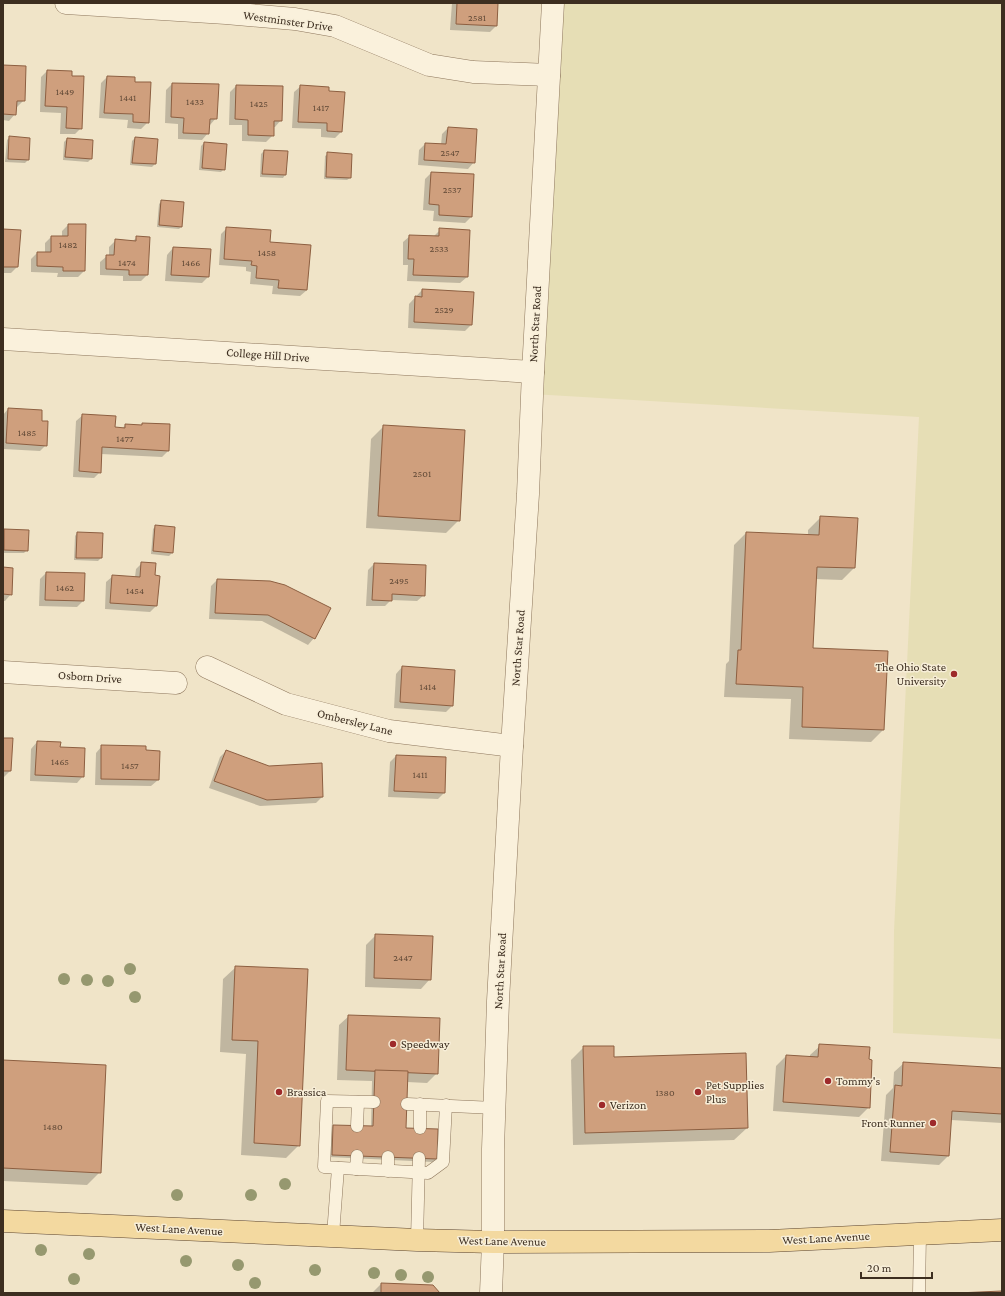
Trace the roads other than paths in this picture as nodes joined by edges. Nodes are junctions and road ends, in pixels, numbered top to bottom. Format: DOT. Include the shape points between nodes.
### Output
graph roads {
  1 [pos="66,3"];
  2 [pos="553,3"];
  3 [pos="549,75"];
  4 [pos="3,339"];
  5 [pos="533,372"];
  6 [pos="207,667"];
  7 [pos="3,672"];
  8 [pos="176,683"];
  9 [pos="512,746"];
  10 [pos="358,1102"];
  11 [pos="374,1102"];
  12 [pos="407,1104"];
  13 [pos="420,1104"];
  14 [pos="446,1105"];
  15 [pos="495,1108"];
  16 [pos="357,1126"];
  17 [pos="420,1128"];
  18 [pos="357,1156"];
  19 [pos="388,1157"];
  20 [pos="419,1158"];
  21 [pos="338,1168"];
  22 [pos="356,1169"];
  23 [pos="388,1171"];
  24 [pos="419,1172"];
  25 [pos="3,1221"];
  26 [pos="1002,1230"];
  27 [pos="920,1234"];
  28 [pos="333,1235"];
  29 [pos="416,1240"];
  30 [pos="493,1242"];
  31 [pos="491,1293"];
  32 [pos="919,1293"];
  1 -- 3 [label="street, Westminster Drive" via="295,19 335,26 429,65 474,72"];
  2 -- 3 [label="street, North Star Road"];
  3 -- 5 [label="street, North Star Road"];
  4 -- 5 [label="street, College Hill Drive"];
  5 -- 9 [label="street, North Star Road"];
  6 -- 9 [label="street, Ombersley Lane" via="286,704 389,732"];
  7 -- 8 [label="street, Osborn Drive"];
  9 -- 15 [label="street, North Star Road" via="498,1001"];
  10 -- 11 [label="lane"];
  10 -- 16 [label="lane"];
  10 -- 21 [label="lane" via="327,1101 324,1167"];
  12 -- 13 [label="lane"];
  13 -- 14 [label="lane"];
  13 -- 17 [label="lane"];
  14 -- 15 [label="lane"];
  14 -- 24 [label="lane" via="443,1162 428,1173"];
  15 -- 30 [label="street, North Star Road"];
  18 -- 22 [label="lane"];
  19 -- 23 [label="lane"];
  20 -- 24 [label="lane"];
  21 -- 22 [label="lane"];
  21 -- 28 [label="lane"];
  22 -- 23 [label="lane"];
  23 -- 24 [label="lane"];
  24 -- 29 [label="lane"];
  25 -- 28 [label="main road, West Lane Avenue"];
  26 -- 27 [label="main road, West Lane Avenue"];
  27 -- 30 [label="main road, West Lane Avenue" via="769,1241"];
  27 -- 32 [label="lane"];
  28 -- 29 [label="main road, West Lane Avenue"];
  29 -- 30 [label="main road, West Lane Avenue"];
  30 -- 31 [label="street, North Star Road"];
}
